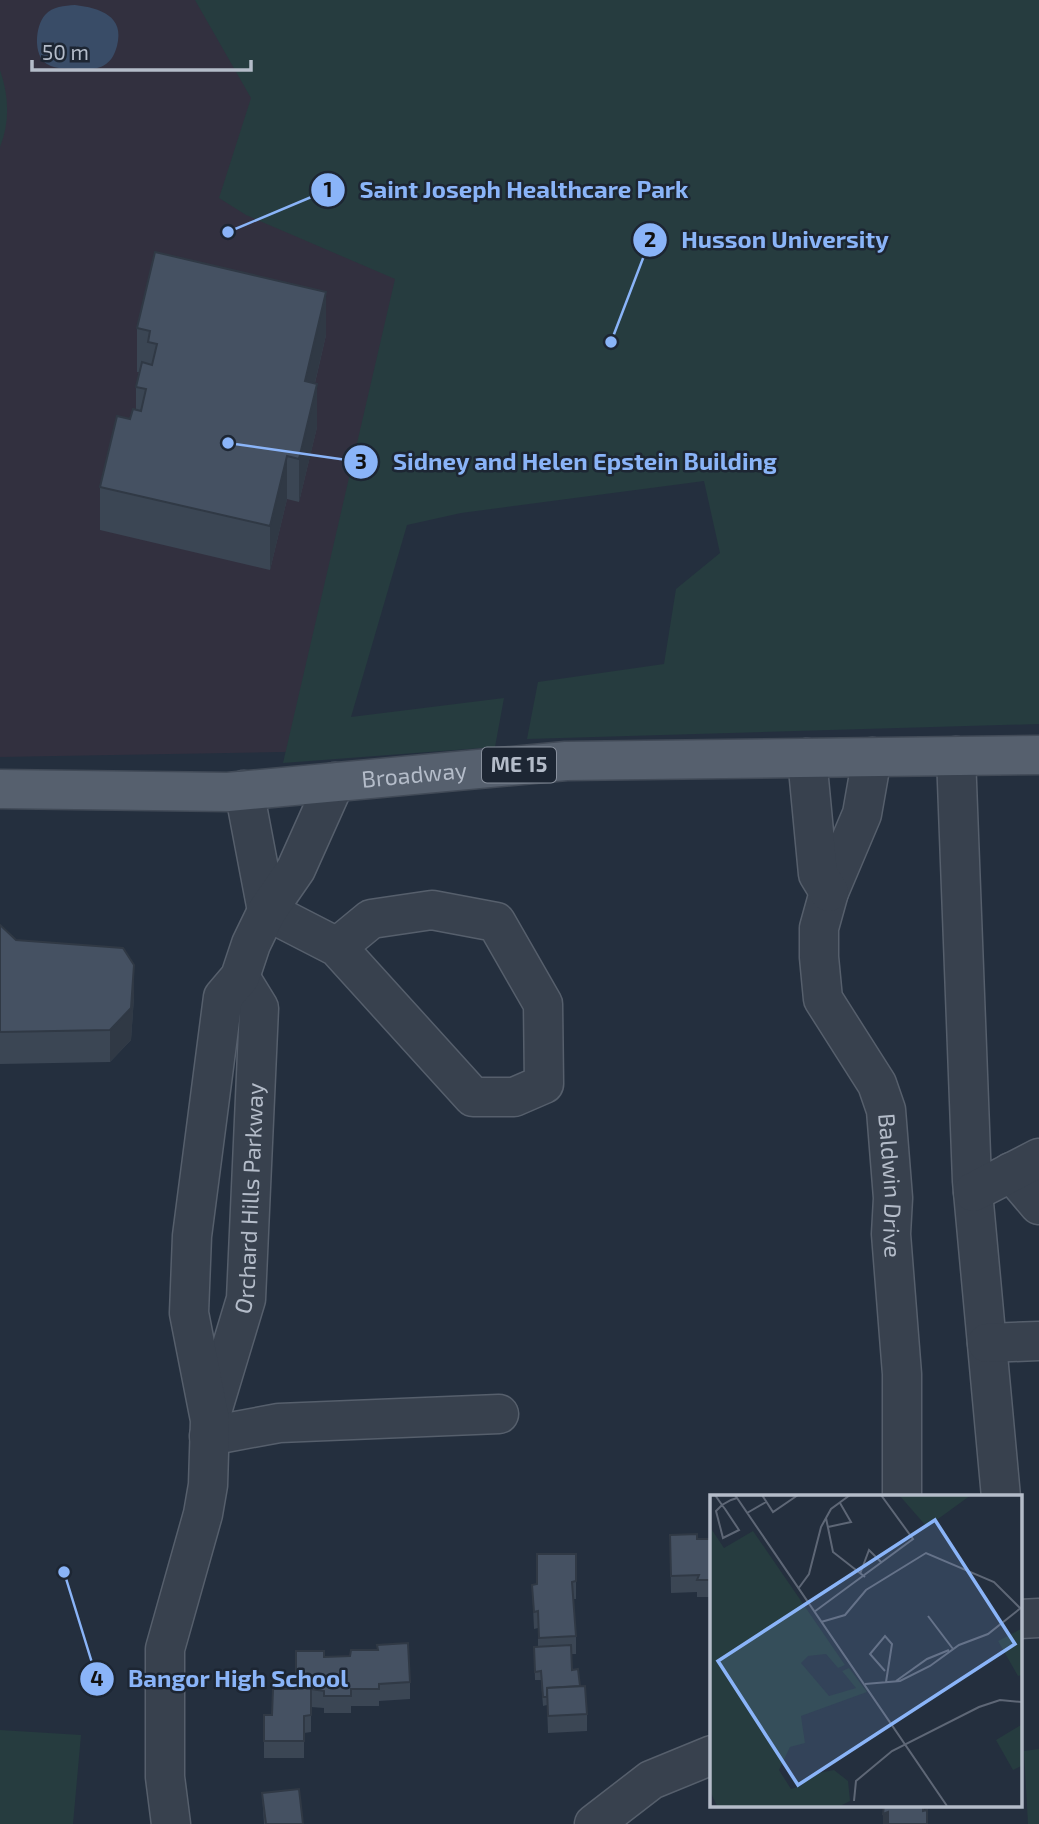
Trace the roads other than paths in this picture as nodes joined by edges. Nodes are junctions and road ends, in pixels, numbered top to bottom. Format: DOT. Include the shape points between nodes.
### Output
graph roads {
  1 [pos="1039,755"];
  2 [pos="956,756"];
  3 [pos="873,757"];
  4 [pos="807,758"];
  5 [pos="335,782"];
  6 [pos="0,789"];
  7 [pos="244,790"];
  8 [pos="829,892"];
  9 [pos="267,911"];
  10 [pos="337,947"];
  11 [pos="240,977"];
  12 [pos="1025,1165"];
  13 [pos="973,1192"];
  14 [pos="1039,1205"];
  15 [pos="1039,1341"];
  16 [pos="987,1343"];
  17 [pos="499,1414"];
  18 [pos="209,1428"];
  19 [pos="902,1495"];
  20 [pos="1001,1495"];
  21 [pos="1039,1618"];
  22 [pos="1021,1619"];
  23 [pos="710,1756"];
  24 [pos="171,1824"];
  25 [pos="594,1824"];
  1 -- 2 [label="main road, Broadway / ME 15"];
  2 -- 3 [label="main road, Broadway / ME 15"];
  2 -- 13 [label="street"];
  3 -- 4 [label="main road, Broadway / ME 15"];
  3 -- 8 [label="street, Baldwin Drive" via="862,814"];
  4 -- 5 [label="main road, Broadway / ME 15" via="566,761"];
  4 -- 8 [label="street" via="816,863"];
  5 -- 7 [label="main road, Broadway / ME 15"];
  5 -- 9 [label="street, Orchard Hills Parkway" via="296,869"];
  6 -- 7 [label="main road, Broadway / ME 15"];
  7 -- 9 [label="street"];
  8 -- 19 [label="street, Baldwin Drive" via="819,928 823,999 877,1084 886,1110 902,1374"];
  9 -- 10 [label="street"];
  9 -- 11 [label="street, Orchard Hills Parkway"];
  10 -- 10 [label="street" via="472,1097 514,1097 544,1084 543,1004 496,922 432,910 371,919"];
  11 -- 18 [label="street, Orchard Hills Parkway" via="223,997 192,1236 189,1313"];
  11 -- 18 [label="street, Orchard Hills Parkway" via="260,1008 249,1259 246,1299"];
  12 -- 13 [label="street"];
  12 -- 14 [label="street"];
  13 -- 16 [label="street"];
  15 -- 16 [label="street"];
  16 -- 20 [label="street"];
  17 -- 18 [label="street"];
  18 -- 24 [label="street, Orchard Hills Parkway" via="203,1514 165,1649 165,1777"];
  21 -- 22 [label="street"];
  23 -- 25 [label="street" via="651,1780"];
}
